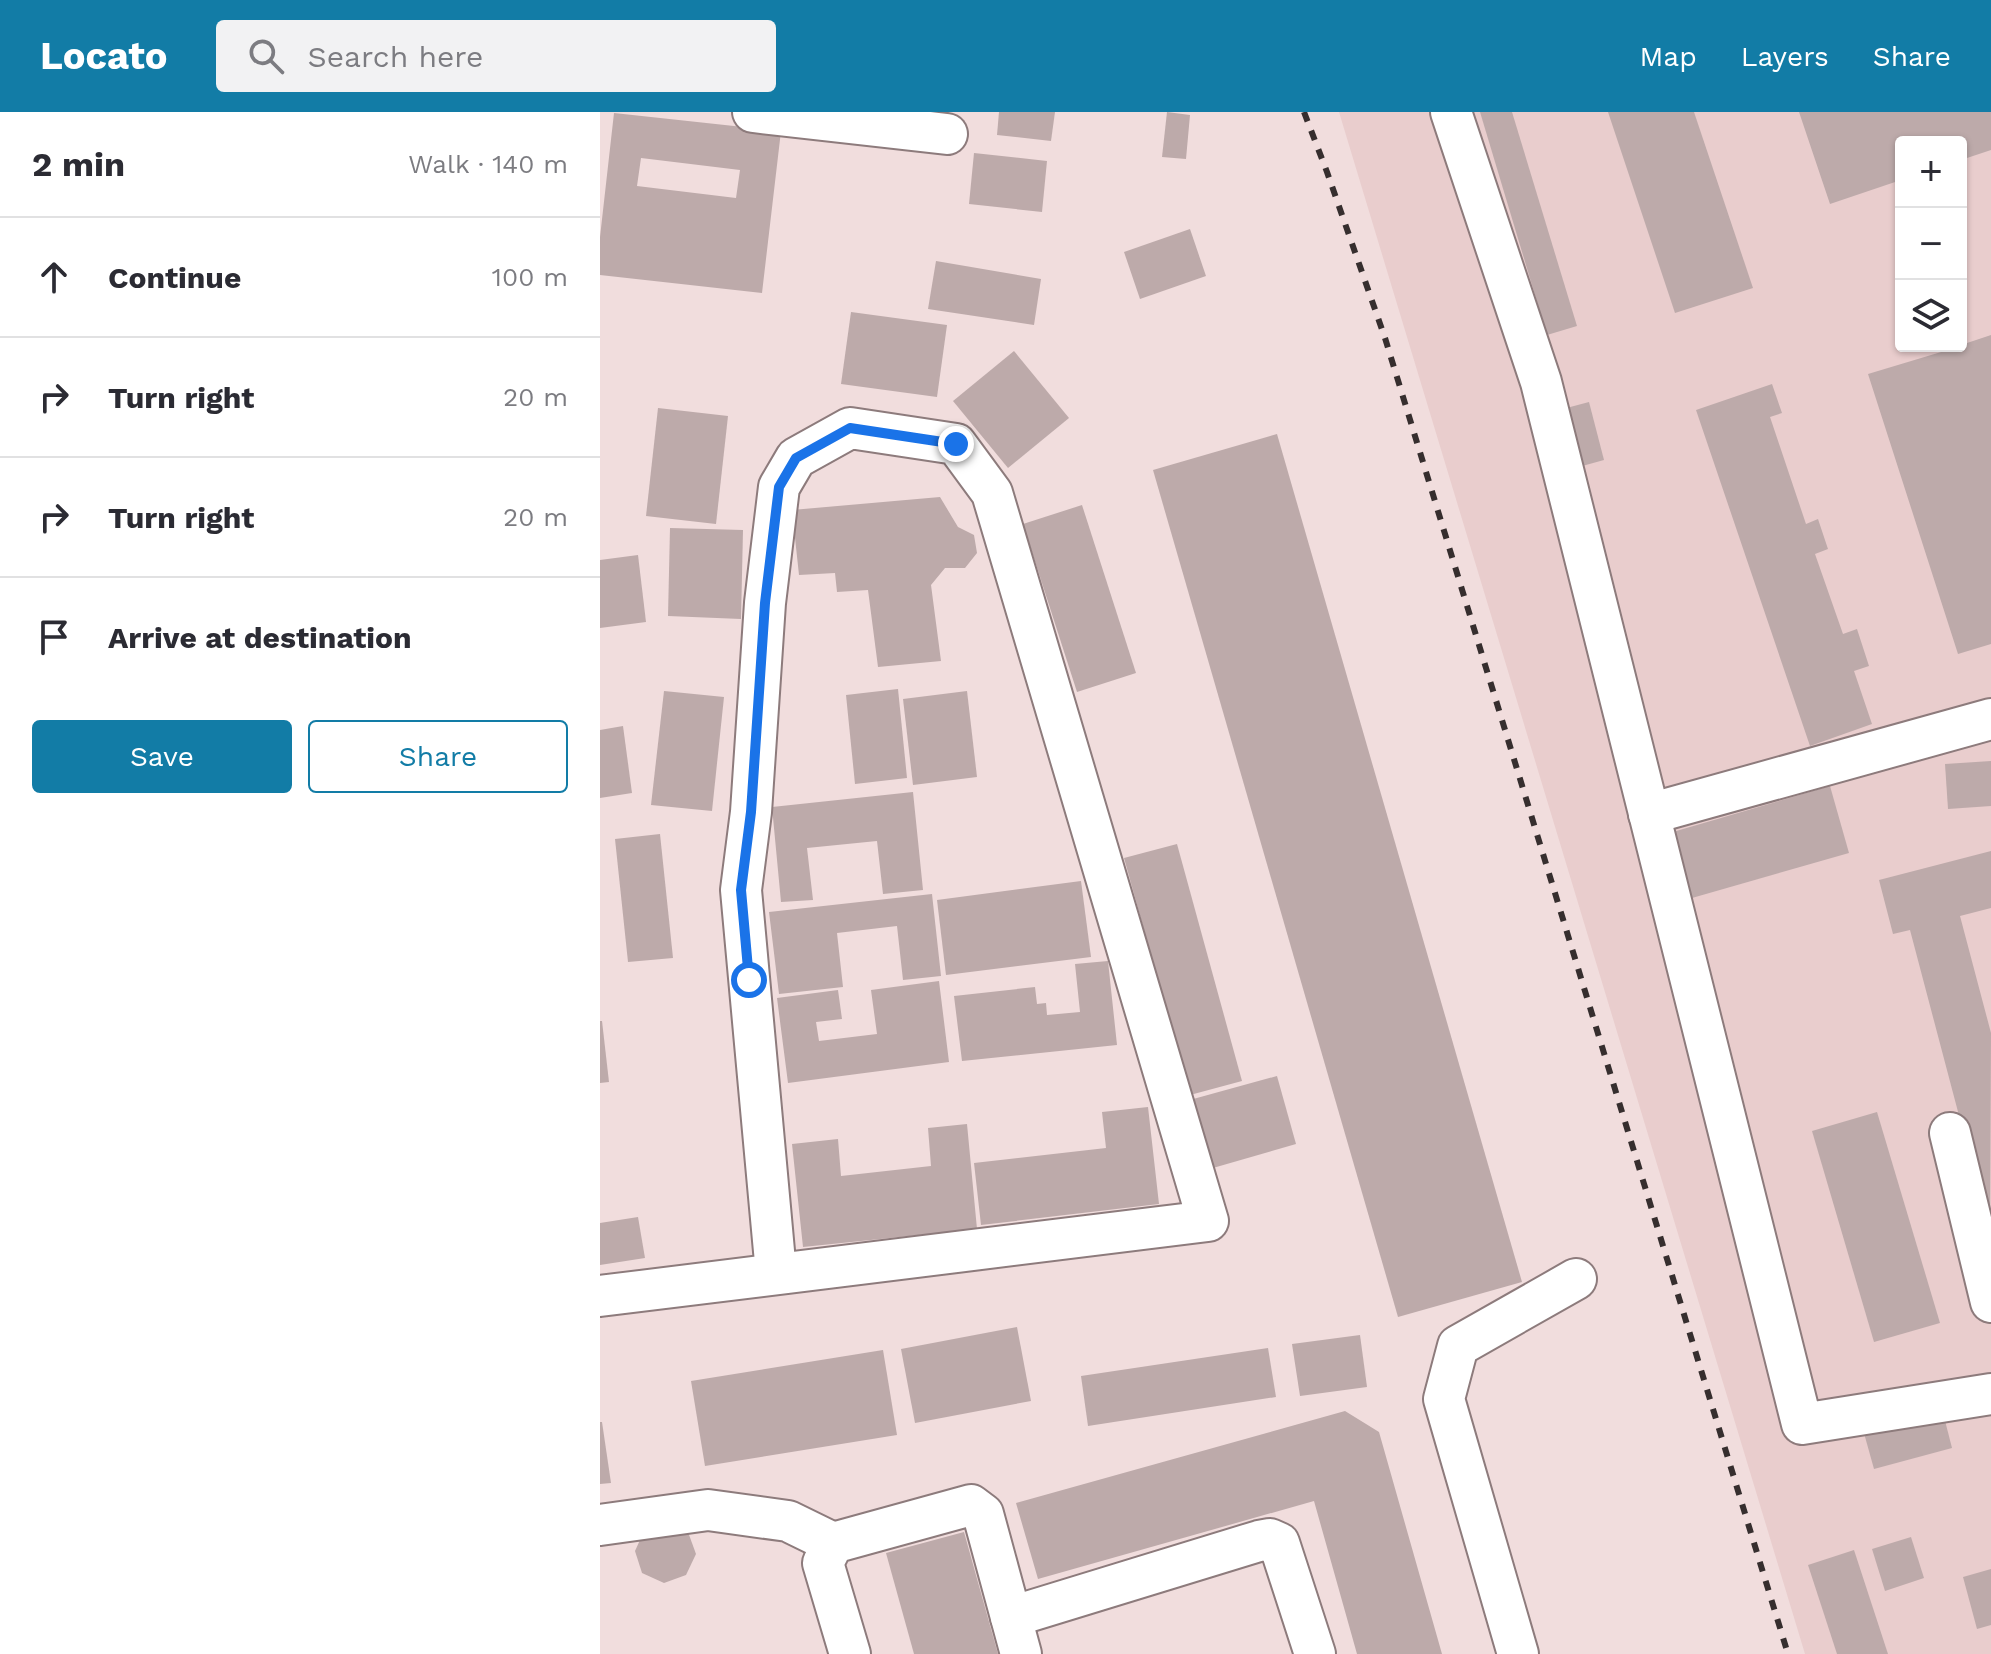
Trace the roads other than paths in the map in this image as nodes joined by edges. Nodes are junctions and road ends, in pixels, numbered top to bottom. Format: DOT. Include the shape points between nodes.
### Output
graph roads {
  1 [pos="753,112"];
  2 [pos="1451,112"];
  3 [pos="947,134"];
  4 [pos="1991,719"];
  5 [pos="1649,814"];
  6 [pos="1950,1133"];
  7 [pos="776,1273"];
  8 [pos="1576,1279"];
  9 [pos="600,1296"];
  10 [pos="1991,1302"];
  11 [pos="1991,1394"];
  12 [pos="600,1525"];
  13 [pos="833,1543"];
  14 [pos="1016,1636"];
  15 [pos="850,1654"];
  16 [pos="1315,1654"];
  17 [pos="1518,1654"];
  1 -- 3 [label="lane"];
  2 -- 5 [label="lane" via="1541,382"];
  4 -- 5 [label="lane"];
  5 -- 11 [label="lane" via="1802,1424"];
  6 -- 10 [label="lane"];
  7 -- 7 [label="lane" via="741,890 779,487 796,458 850,428 956,444 992,493 1208,1221"];
  7 -- 9 [label="lane"];
  8 -- 17 [label="lane" via="1458,1346 1444,1399"];
  12 -- 13 [label="lane" via="708,1510 788,1521"];
  13 -- 14 [label="lane" via="971,1505 983,1514"];
  13 -- 15 [label="lane" via="823,1563"];
  14 -- 16 [label="lane" via="1270,1539 1279,1543"];
}
